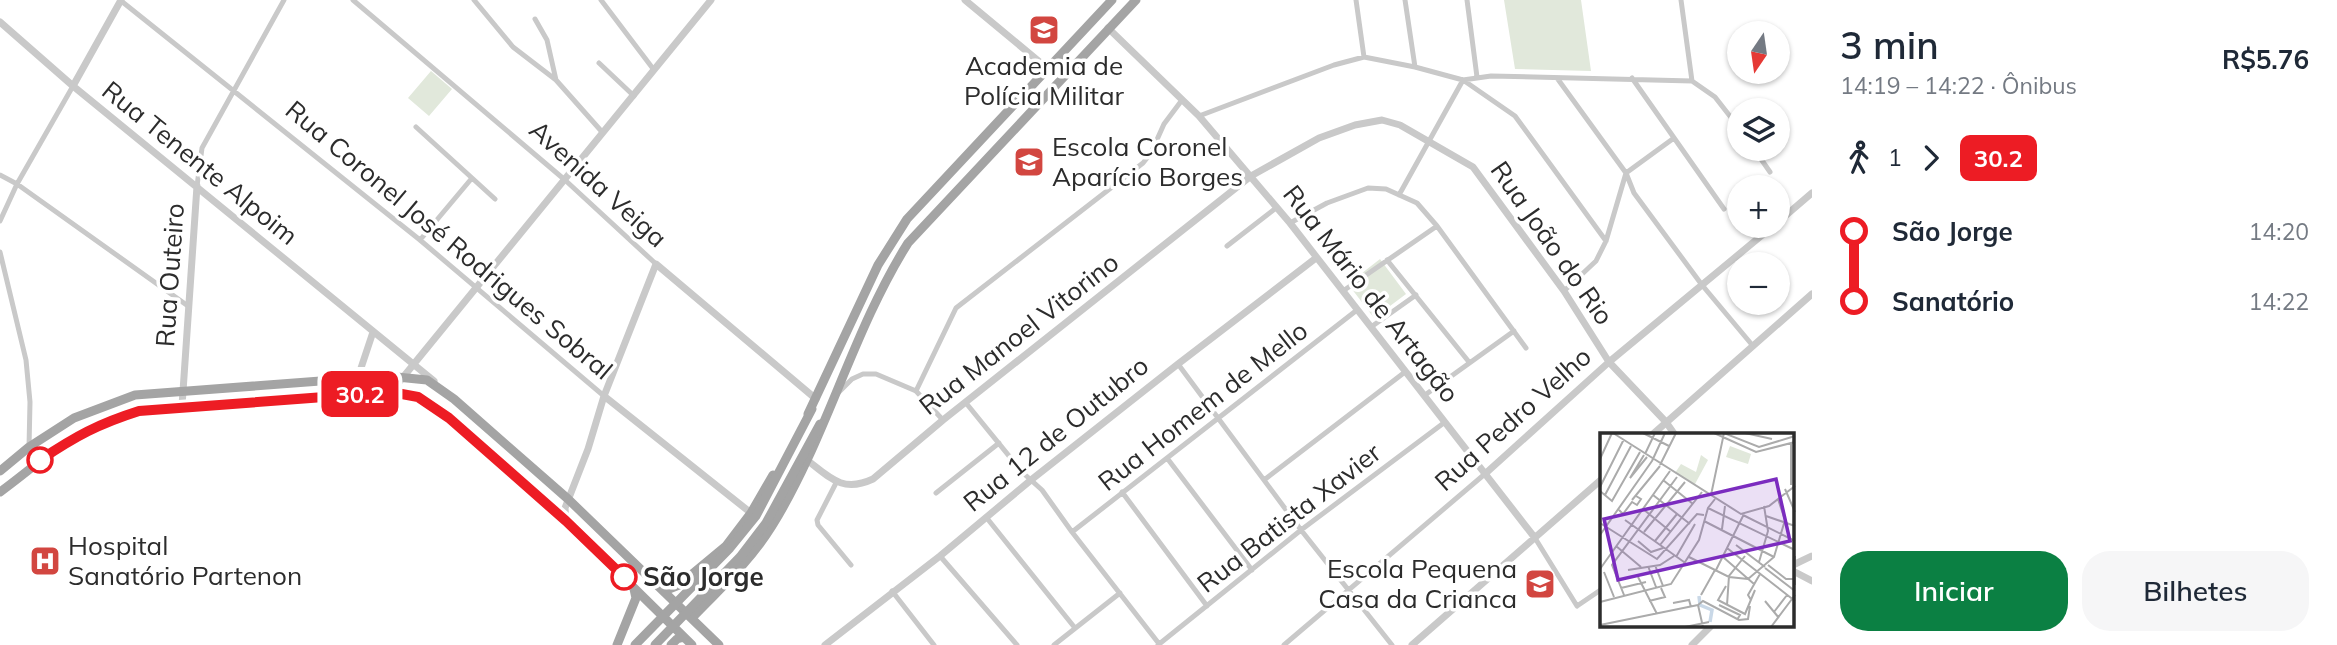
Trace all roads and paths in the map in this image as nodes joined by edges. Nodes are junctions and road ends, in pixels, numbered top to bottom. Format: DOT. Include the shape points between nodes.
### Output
graph roads {
  1 [pos="120,0"];
  2 [pos="284,0"];
  3 [pos="354,0"];
  4 [pos="474,0"];
  5 [pos="601,0"];
  6 [pos="711,0"];
  7 [pos="965,0"];
  8 [pos="1112,0"];
  9 [pos="1136,0"];
  10 [pos="1356,0"];
  11 [pos="1405,0"];
  12 [pos="1467,0"];
  13 [pos="1681,0"];
  14 [pos="535,19"];
  15 [pos="1,23"];
  16 [pos="1108,29"];
  17 [pos="1364,57"];
  18 [pos="599,63"];
  19 [pos="1415,67"];
  20 [pos="1048,69"];
  21 [pos="654,71"];
  22 [pos="1068,73"];
  23 [pos="1476,77"];
  24 [pos="1557,78"];
  25 [pos="1632,78"];
  26 [pos="556,80"];
  27 [pos="1464,80"];
  28 [pos="1692,81"];
  29 [pos="73,86"];
  30 [pos="233,89"];
  31 [pos="634,96"];
  32 [pos="1182,100"];
  33 [pos="1727,112"];
  34 [pos="1199,116"];
  35 [pos="416,127"];
  36 [pos="603,133"];
  37 [pos="1674,138"];
  38 [pos="1430,142"];
  39 [pos="1762,161"];
  40 [pos="1770,172"];
  41 [pos="1626,173"];
  42 [pos="0,175"];
  43 [pos="1251,176"];
  44 [pos="472,178"];
  45 [pos="565,180"];
  46 [pos="17,184"];
  47 [pos="197,186"];
  48 [pos="1812,193"];
  49 [pos="1399,195"];
  50 [pos="495,198"];
  51 [pos="1276,208"];
  52 [pos="1724,209"];
  53 [pos="1790,212"];
  54 [pos="0,221"];
  55 [pos="1290,223"];
  56 [pos="1437,226"];
  57 [pos="1759,238"];
  58 [pos="420,240"];
  59 [pos="1606,241"];
  60 [pos="1227,246"];
  61 [pos="0,252"];
  62 [pos="1316,258"];
  63 [pos="1387,260"];
  64 [pos="656,264"];
  65 [pos="1702,285"];
  66 [pos="477,288"];
  67 [pos="1564,291"];
  68 [pos="1343,292"];
  69 [pos="1416,295"];
  70 [pos="1812,295"];
  71 [pos="188,306"];
  72 [pos="1357,310"];
  73 [pos="1371,327"];
  74 [pos="1514,331"];
  75 [pos="373,332"];
  76 [pos="1753,346"];
  77 [pos="1526,348"];
  78 [pos="1469,362"];
  79 [pos="1609,362"];
  80 [pos="414,364"];
  81 [pos="1178,364"];
  82 [pos="1405,372"];
  83 [pos="404,376"];
  84 [pos="355,378"];
  85 [pos="183,391"];
  86 [pos="916,391"];
  87 [pos="391,392"];
  88 [pos="1425,395"];
  89 [pos="604,396"];
  90 [pos="834,397"];
  91 [pos="454,399"];
  92 [pos="816,400"];
  93 [pos="966,402"];
  94 [pos="182,406"];
  95 [pos="826,414"];
  96 [pos="1219,418"];
  97 [pos="943,421"];
  98 [pos="1445,422"];
  99 [pos="1666,422"];
  100 [pos="1654,433"];
  101 [pos="1674,433"];
  102 [pos="999,443"];
  103 [pos="29,447"];
  104 [pos="1167,458"];
  105 [pos="807,460"];
  106 [pos="0,471"];
  107 [pos="1486,473"];
  108 [pos="1031,480"];
  109 [pos="1264,480"];
  110 [pos="1600,482"];
  111 [pos="836,483"];
  112 [pos="0,492"];
  113 [pos="1122,492"];
  114 [pos="936,493"];
  115 [pos="568,499"];
  116 [pos="751,513"];
  117 [pos="986,517"];
  118 [pos="566,521"];
  119 [pos="1301,530"];
  120 [pos="1072,532"];
  121 [pos="1535,538"];
  122 [pos="940,556"];
  123 [pos="1812,556"];
  124 [pos="704,565"];
  125 [pos="851,565"];
  126 [pos="1794,565"];
  127 [pos="1252,570"];
  128 [pos="1794,572"];
  129 [pos="1812,582"];
  130 [pos="723,585"];
  131 [pos="658,586"];
  132 [pos="634,587"];
  133 [pos="1348,589"];
  134 [pos="1600,590"];
  135 [pos="892,592"];
  136 [pos="1120,593"];
  137 [pos="1207,606"];
  138 [pos="692,618"];
  139 [pos="1074,628"];
  140 [pos="1709,628"];
  141 [pos="684,637"];
  142 [pos="617,645"];
  143 [pos="635,645"];
  144 [pos="655,645"];
  145 [pos="671,645"];
  146 [pos="692,645"];
  147 [pos="719,645"];
  148 [pos="825,645"];
  149 [pos="934,645"];
  150 [pos="1017,645"];
  151 [pos="1054,645"];
  152 [pos="1159,645"];
  153 [pos="1284,645"];
  154 [pos="1392,645"];
  155 [pos="1412,645"];
  156 [pos="1692,645"];
  1 -- 29 [label="street"];
  1 -- 30 [label="street, Rua Coronel José Rodrigues Sobral"];
  2 -- 30 [label="street, Rua Outeiro"];
  3 -- 45 [label="street, Avenida Veiga"];
  4 -- 26 [label="street" via="513,47"];
  5 -- 21 [label="street"];
  6 -- 21 [label="street"];
  7 -- 20 [label="street"];
  8 -- 20 [label="main road"];
  9 -- 16 [label="main road"];
  10 -- 17 [label="street"];
  11 -- 19 [label="street"];
  12 -- 23 [label="street"];
  13 -- 28 [label="street"];
  14 -- 26 [label="street" via="547,40"];
  15 -- 29 [label="street, Rua Tenente Alpoim"];
  16 -- 22 [label="main road"];
  16 -- 32 [label="street, Rua Mário de Artagão"];
  17 -- 19 [label="street"];
  17 -- 34 [label="street"];
  18 -- 31 [label="street"];
  19 -- 27 [label="street"];
  20 -- 22 [label="street"];
  20 -- 92 [label="main road" via="892,240"];
  21 -- 31 [label="street"];
  22 -- 90 [label="main road" via="908,243"];
  23 -- 24 [label="street"];
  23 -- 27 [label="street"];
  24 -- 25 [label="street"];
  24 -- 41 [label="street"];
  25 -- 28 [label="street"];
  25 -- 37 [label="street"];
  26 -- 36 [label="street"];
  27 -- 38 [label="street"];
  27 -- 59 [label="street" via="1515,116"];
  28 -- 33 [label="street"];
  29 -- 46 [label="street"];
  29 -- 47 [label="street, Rua Tenente Alpoim"];
  30 -- 47 [label="street, Rua Outeiro" via="202,148"];
  30 -- 58 [label="street, Rua Coronel José Rodrigues Sobral"];
  31 -- 36 [label="street"];
  32 -- 34 [label="street, Rua Mário de Artagão"];
  32 -- 86 [label="street" via="1143,163 956,308"];
  34 -- 43 [label="street, Rua Mário de Artagão"];
  35 -- 44 [label="street"];
  36 -- 45 [label="street"];
  37 -- 41 [label="street"];
  37 -- 52 [label="street"];
  38 -- 43 [label="street, Rua João do Rio" via="1382,120 1355,125 1319,138"];
  38 -- 49 [label="street"];
  38 -- 67 [label="street, Rua João do Rio" via="1473,167"];
  39 -- 40 [label="street"];
  41 -- 59 [label="street"];
  41 -- 65 [label="street" via="1634,192"];
  42 -- 46 [label="street"];
  43 -- 51 [label="street, Rua Mário de Artagão"];
  43 -- 93 [label="street, Rua Manoel Vitorino"];
  44 -- 50 [label="street"];
  44 -- 58 [label="street"];
  45 -- 64 [label="street, Avenida Veiga"];
  45 -- 66 [label="street"];
  46 -- 54 [label="street"];
  46 -- 71 [label="street"];
  47 -- 71 [label="street, Rua Outeiro"];
  47 -- 75 [label="street, Rua Tenente Alpoim"];
  48 -- 53 [label="street"];
  49 -- 55 [label="street" via="1368,188"];
  49 -- 56 [label="street" via="1417,203"];
  51 -- 55 [label="street, Rua Mário de Artagão"];
  51 -- 60 [label="street"];
  55 -- 62 [label="street, Rua Mário de Artagão"];
  56 -- 63 [label="street"];
  56 -- 74 [label="street"];
  57 -- 65 [label="street, Rua Pedro Velho"];
  58 -- 66 [label="street, Rua Coronel José Rodrigues Sobral"];
  59 -- 67 [label="street" via="1596,261"];
  61 -- 103 [label="street" via="26,360"];
  62 -- 68 [label="street, Rua Mário de Artagão"];
  62 -- 81 [label="street, Rua 12 de Outubro"];
  63 -- 68 [label="street"];
  63 -- 69 [label="street"];
  64 -- 89 [label="street"];
  64 -- 92 [label="street, Avenida Veiga"];
  65 -- 76 [label="street"];
  65 -- 79 [label="street, Rua Pedro Velho"];
  66 -- 80 [label="street"];
  66 -- 89 [label="street, Rua Coronel José Rodrigues Sobral"];
  67 -- 79 [label="street, Rua João do Rio"];
  68 -- 72 [label="street, Rua Mário de Artagão"];
  69 -- 73 [label="street"];
  69 -- 78 [label="street"];
  70 -- 76 [label="street"];
  71 -- 85 [label="street, Rua Outeiro"];
  72 -- 73 [label="street, Rua Mário de Artagão"];
  72 -- 96 [label="street, Rua Homem de Mello"];
  73 -- 82 [label="street, Rua Mário de Artagão"];
  74 -- 77 [label="street"];
  74 -- 78 [label="street"];
  75 -- 80 [label="street, Rua Tenente Alpoim"];
  75 -- 84 [label="street"];
  76 -- 99 [label="street"];
  78 -- 88 [label="street"];
  79 -- 99 [label="street, Rua João do Rio"];
  79 -- 107 [label="street, Rua Pedro Velho"];
  80 -- 83 [label="street"];
  80 -- 91 [label="street, Rua Tenente Alpoim"];
  81 -- 96 [label="street"];
  81 -- 108 [label="street, Rua 12 de Outubro"];
  82 -- 88 [label="street, Rua Mário de Artagão"];
  82 -- 109 [label="street"];
  83 -- 84 [label="main road"];
  83 -- 87 [label="street"];
  83 -- 91 [label="main road" via="427,380"];
  84 -- 85 [label="main road"];
  85 -- 94 [label="street, Rua Outeiro"];
  85 -- 103 [label="main road" via="135,396 98,408"];
  86 -- 90 [label="street" via="876,374 863,374"];
  86 -- 97 [label="street"];
  87 -- 94 [label="main road"];
  87 -- 118 [label="main road" via="418,397 449,418"];
  88 -- 98 [label="street, Rua Mário de Artagão"];
  89 -- 115 [label="street"];
  89 -- 116 [label="street, Rua Coronel José Rodrigues Sobral"];
  90 -- 95 [label="main road"];
  91 -- 115 [label="main road"];
  92 -- 116 [label="main road"];
  92 -- 143 [label="main road, bridge" via="756,516"];
  93 -- 97 [label="street, Rua Manoel Vitorino"];
  93 -- 102 [label="street"];
  94 -- 112 [label="main road" via="139,411 103,422 40,460"];
  95 -- 105 [label="main road"];
  95 -- 144 [label="main road, bridge" via="766,523 740,557"];
  96 -- 104 [label="street, Rua Homem de Mello"];
  96 -- 109 [label="street"];
  97 -- 111 [label="street, Rua Manoel Vitorino" via="873,480"];
  98 -- 107 [label="street, Rua Mário de Artagão"];
  98 -- 119 [label="street, Rua Batista Xavier"];
  99 -- 100 [label="street"];
  99 -- 101 [label="street, Rua João do Rio"];
  102 -- 108 [label="street"];
  102 -- 114 [label="street"];
  103 -- 106 [label="main road"];
  104 -- 113 [label="street, Rua Homem de Mello"];
  104 -- 127 [label="street"];
  105 -- 111 [label="street"];
  105 -- 130 [label="main road" via="772,527"];
  107 -- 121 [label="street, Rua Mário de Artagão"];
  107 -- 133 [label="street, Rua Pedro Velho"];
  108 -- 117 [label="street, Rua 12 de Outubro"];
  108 -- 120 [label="street"];
  109 -- 119 [label="street"];
  110 -- 121 [label="street"];
  111 -- 125 [label="street" via="817,520"];
  113 -- 120 [label="street, Rua Homem de Mello"];
  113 -- 137 [label="street"];
  115 -- 118 [label="street"];
  115 -- 131 [label="main road"];
  116 -- 124 [label="main road" via="726,546"];
  117 -- 122 [label="street, Rua 12 de Outubro"];
  117 -- 139 [label="street"];
  118 -- 132 [label="main road"];
  119 -- 127 [label="street, Rua Batista Xavier"];
  119 -- 133 [label="street"];
  120 -- 136 [label="street"];
  121 -- 134 [label="street, Rua Mário de Artagão" via="1577,606"];
  121 -- 155 [label="street"];
  122 -- 135 [label="street, Rua 12 de Outubro"];
  122 -- 150 [label="street"];
  123 -- 126 [label="street"];
  124 -- 130 [label="main road" via="708,578"];
  124 -- 131 [label="main road" via="679,585 669,589"];
  127 -- 137 [label="street, Rua Batista Xavier"];
  128 -- 129 [label="street"];
  130 -- 138 [label="main road"];
  131 -- 138 [label="main road"];
  132 -- 141 [label="main road"];
  132 -- 142 [label="main road" via="636,598"];
  133 -- 153 [label="street, Rua Pedro Velho"];
  133 -- 154 [label="street"];
  135 -- 148 [label="street, Rua 12 de Outubro"];
  135 -- 149 [label="street"];
  136 -- 139 [label="street"];
  136 -- 152 [label="street"];
  137 -- 152 [label="street, Rua Batista Xavier"];
  138 -- 147 [label="main road"];
  139 -- 151 [label="street"];
  140 -- 156 [label="street"];
  141 -- 145 [label="main road"];
  141 -- 146 [label="main road"];
}
